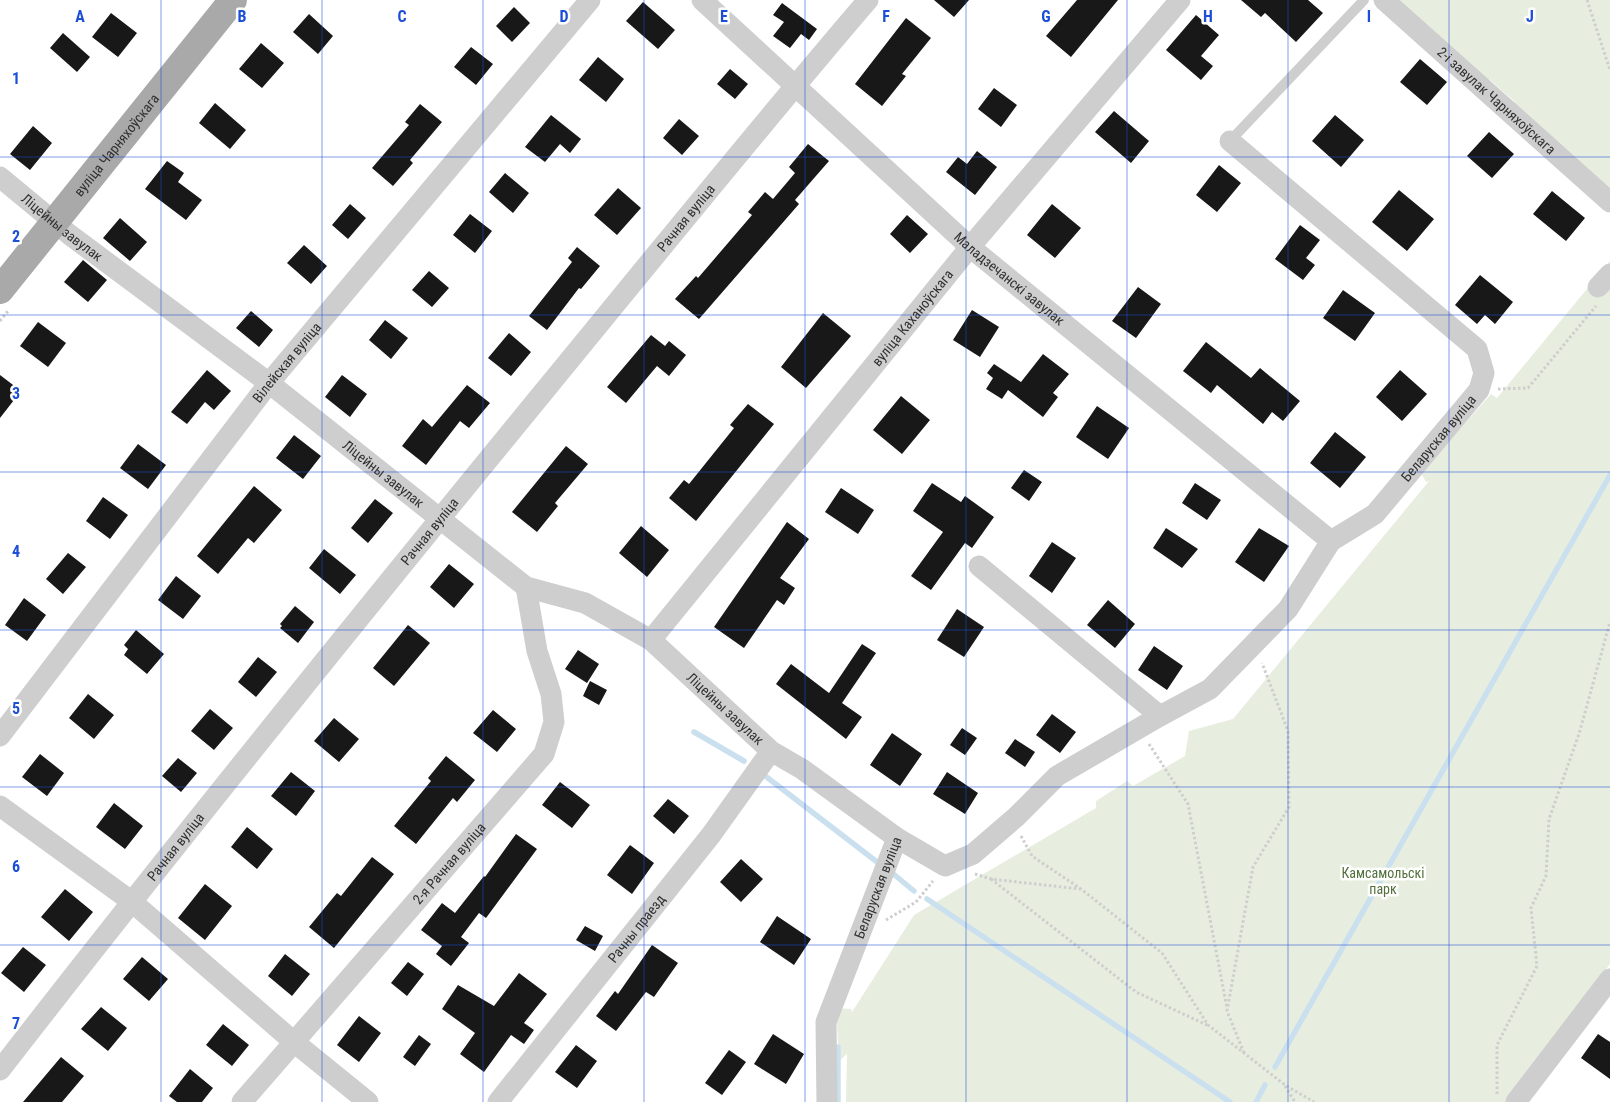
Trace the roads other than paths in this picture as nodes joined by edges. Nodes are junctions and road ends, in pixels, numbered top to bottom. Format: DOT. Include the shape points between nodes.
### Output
graph roads {
  1 [pos="233,0"];
  2 [pos="590,0"];
  3 [pos="702,0"];
  4 [pos="868,0"];
  5 [pos="1180,0"];
  6 [pos="1364,0"];
  7 [pos="1384,0"];
  8 [pos="795,85"];
  9 [pos="1230,141"];
  10 [pos="0,177"];
  11 [pos="1610,202"];
  12 [pos="55,222"];
  13 [pos="970,247"];
  14 [pos="0,290"];
  15 [pos="269,383"];
  16 [pos="440,518"];
  17 [pos="1331,541"];
  18 [pos="979,566"];
  19 [pos="526,587"];
  20 [pos="651,640"];
  21 [pos="1160,716"];
  22 [pos="0,736"];
  23 [pos="771,751"];
  24 [pos="0,806"];
  25 [pos="897,838"];
  26 [pos="131,902"];
  27 [pos="1610,979"];
  28 [pos="294,1042"];
  29 [pos="0,1070"];
  30 [pos="242,1102"];
  31 [pos="368,1102"];
  32 [pos="498,1102"];
  33 [pos="827,1102"];
  34 [pos="1516,1102"];
  1 -- 12 [label="main road, вуліца Чарняхоўскага"];
  2 -- 15 [label="street, Вілейская вуліца"];
  3 -- 8 [label="street, Маладзечанскі завулак"];
  4 -- 8 [label="street, Рачная вуліца"];
  5 -- 13 [label="street, вуліца Каханоўскага"];
  6 -- 9 [label="lane"];
  7 -- 11 [label="street, 2-і завулак Чарняхоўскага"];
  8 -- 13 [label="street, Маладзечанскі завулак"];
  8 -- 16 [label="street, Рачная вуліца"];
  9 -- 17 [label="street, Беларуская вуліца" via="1477,349 1484,373 1479,390 1376,514"];
  10 -- 12 [label="street, Ліцейны завулак"];
  12 -- 14 [label="main road, вуліца Чарняхоўскага"];
  12 -- 15 [label="street, Ліцейны завулак"];
  13 -- 17 [label="street, Маладзечанскі завулак"];
  13 -- 20 [label="street, вуліца Каханоўскага"];
  15 -- 16 [label="street, Ліцейны завулак"];
  15 -- 22 [label="street, Вілейская вуліца"];
  16 -- 19 [label="street, Ліцейны завулак"];
  16 -- 26 [label="street, Рачная вуліца"];
  17 -- 21 [label="street, Беларуская вуліца" via="1288,608 1254,644 1210,689"];
  18 -- 21 [label="street"];
  19 -- 20 [label="street, Ліцейны завулак" via="585,603"];
  19 -- 28 [label="street, 2-я Рачная вуліца" via="537,651 552,694 554,722 544,754"];
  20 -- 23 [label="street, Ліцейны завулак"];
  21 -- 25 [label="street, Беларуская вуліца" via="1057,776 973,854 945,866"];
  23 -- 25 [label="street, Ліцейны завулак" via="802,769"];
  23 -- 32 [label="street, Рачны праезд" via="712,836"];
  24 -- 26 [label="street"];
  25 -- 33 [label="street, Беларуская вуліца" via="826,1022"];
  26 -- 28 [label="street"];
  26 -- 29 [label="street, Рачная вуліца"];
  27 -- 34 [label="street"];
  28 -- 30 [label="street, 2-я Рачная вуліца"];
  28 -- 31 [label="street"];
}
